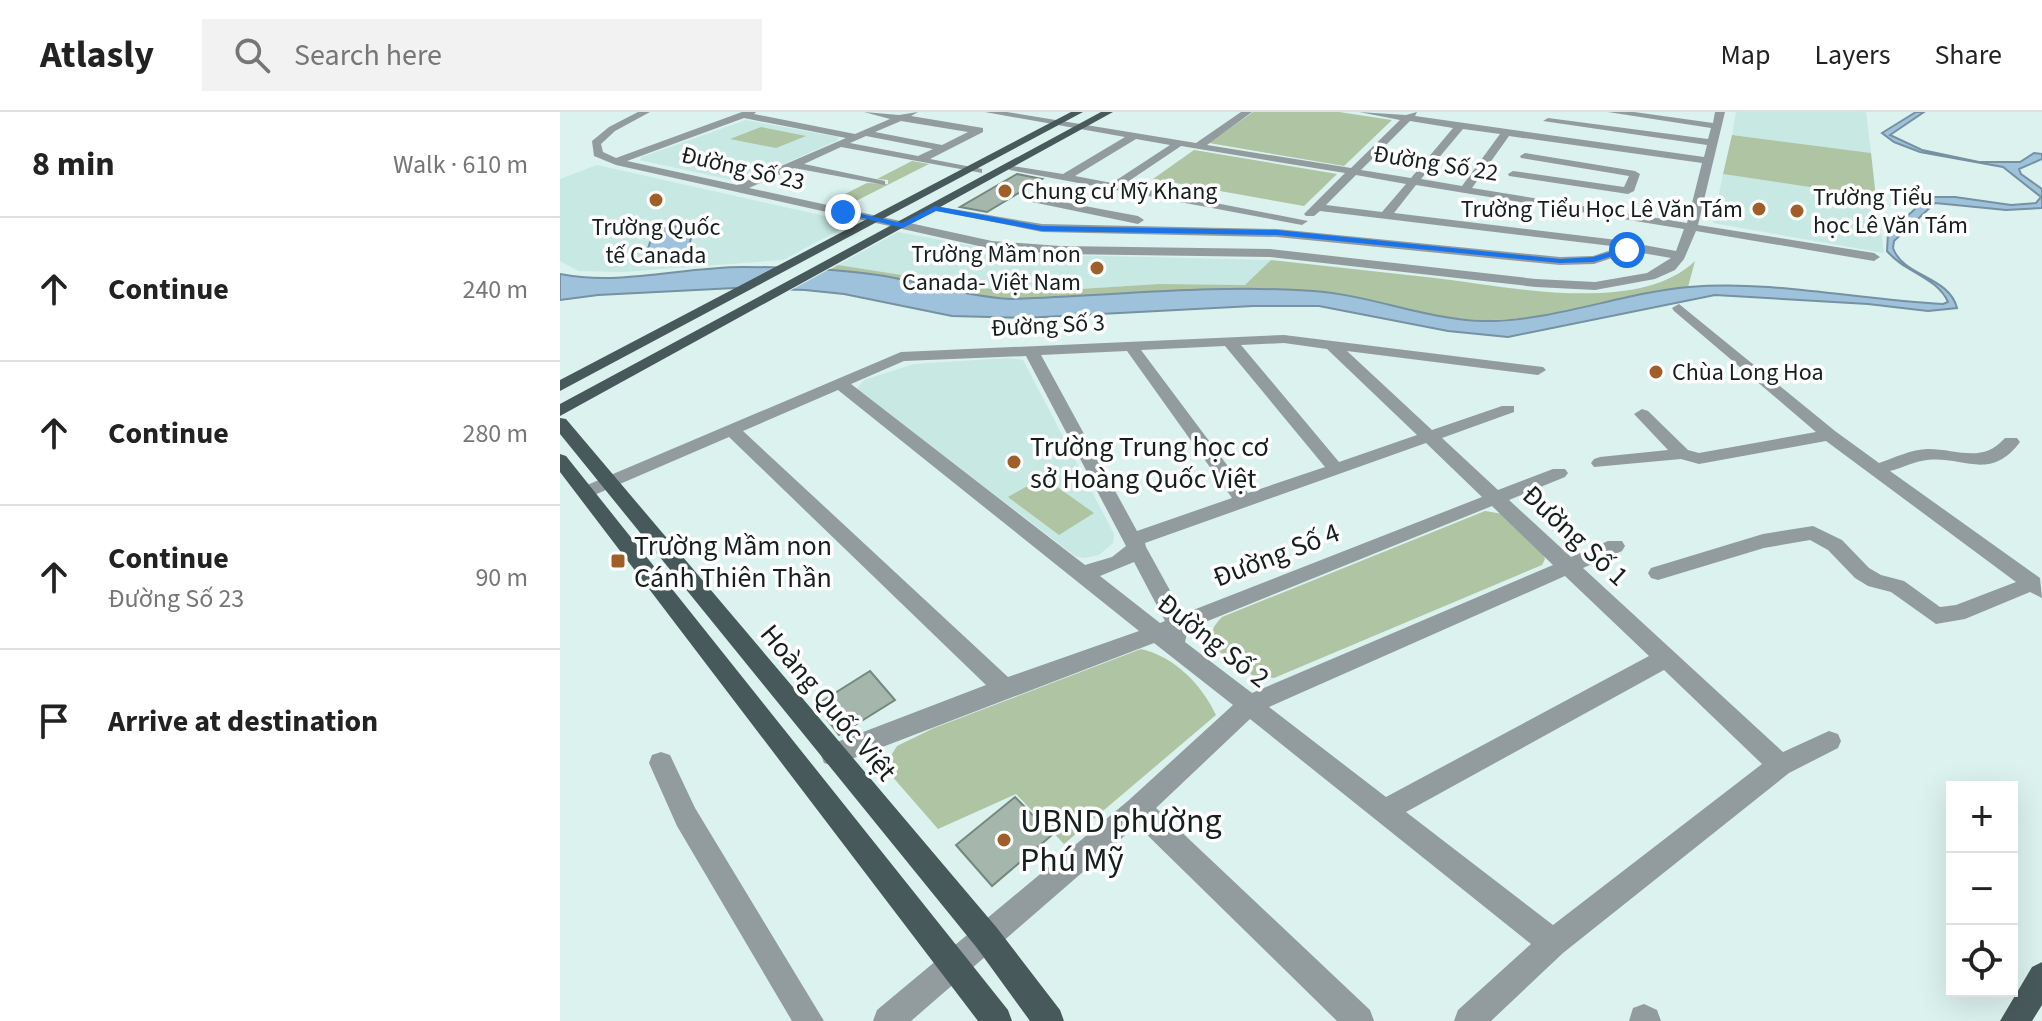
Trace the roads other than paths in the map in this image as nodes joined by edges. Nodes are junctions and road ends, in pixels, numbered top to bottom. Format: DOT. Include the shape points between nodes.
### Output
graph roads {
  1 [pos="645,112"];
  2 [pos="869,112"];
  3 [pos="913,112"];
  4 [pos="990,112"];
  5 [pos="1078,112"];
  6 [pos="1086,112"];
  7 [pos="1100,112"];
  8 [pos="1108,112"];
  9 [pos="1247,112"];
  10 [pos="1364,112"];
  11 [pos="1613,112"];
  12 [pos="1720,112"];
  13 [pos="747,114"];
  14 [pos="1012,114"];
  15 [pos="1411,115"];
  16 [pos="901,117"];
  17 [pos="1551,117"];
  18 [pos="1489,119"];
  19 [pos="1069,125"];
  20 [pos="1460,126"];
  21 [pos="1717,126"];
  22 [pos="1482,129"];
  23 [pos="977,131"];
  24 [pos="1507,132"];
  25 [pos="861,135"];
  26 [pos="1134,136"];
  27 [pos="1537,137"];
  28 [pos="1179,143"];
  29 [pos="1713,143"];
  30 [pos="839,144"];
  31 [pos="1198,146"];
  32 [pos="943,148"];
  33 [pos="1525,156"];
  34 [pos="919,160"];
  35 [pos="1708,161"];
  36 [pos="616,162"];
  37 [pos="793,165"];
  38 [pos="1010,167"];
  39 [pos="974,170"];
  40 [pos="1353,172"];
  41 [pos="1513,174"];
  42 [pos="1065,177"];
  43 [pos="1413,182"];
  44 [pos="881,183"];
  45 [pos="1114,186"];
  46 [pos="738,189"];
  47 [pos="1465,190"];
  48 [pos="1500,196"];
  49 [pos="1036,200"];
  50 [pos="1316,207"];
  51 [pos="935,209"];
  52 [pos="1385,216"];
  53 [pos="1302,221"];
  54 [pos="887,224"];
  55 [pos="1692,228"];
  56 [pos="1183,229"];
  57 [pos="1290,234"];
  58 [pos="1621,247"];
  59 [pos="833,253"];
  60 [pos="1270,253"];
  61 [pos="1680,256"];
  62 [pos="1874,257"];
  63 [pos="744,301"];
  64 [pos="1679,308"];
  65 [pos="1229,341"];
  66 [pos="1130,345"];
  67 [pos="1333,346"];
  68 [pos="1030,349"];
  69 [pos="1538,370"];
  70 [pos="839,383"];
  71 [pos="560,386"];
  72 [pos="560,399"];
  73 [pos="1508,409"];
  74 [pos="560,411"];
  75 [pos="1642,414"];
  76 [pos="560,423"];
  77 [pos="732,430"];
  78 [pos="1829,435"];
  79 [pos="1429,436"];
  80 [pos="2011,442"];
  81 [pos="1682,454"];
  82 [pos="560,460"];
  83 [pos="1600,463"];
  84 [pos="1336,469"];
  85 [pos="1875,470"];
  86 [pos="1559,473"];
  87 [pos="610,482"];
  88 [pos="586,492"];
  89 [pos="1495,498"];
  90 [pos="1244,501"];
  91 [pos="1136,543"];
  92 [pos="1615,546"];
  93 [pos="1567,565"];
  94 [pos="1080,573"];
  95 [pos="1658,573"];
  96 [pos="2038,587"];
  97 [pos="1167,628"];
  98 [pos="1666,658"];
  99 [pos="1004,688"];
  100 [pos="1249,705"];
  101 [pos="1829,741"];
  102 [pos="833,755"];
  103 [pos="661,763"];
  104 [pos="1780,765"];
  105 [pos="1138,808"];
  106 [pos="1384,811"];
  107 [pos="987,938"];
  108 [pos="1553,943"];
  109 [pos="955,966"];
  110 [pos="2042,977"];
  111 [pos="809,1021"];
  112 [pos="888,1021"];
  113 [pos="997,1021"];
  114 [pos="1049,1021"];
  115 [pos="1359,1021"];
  116 [pos="1469,1021"];
  117 [pos="2015,1021"];
  1 -- 36 [label="street" via="596,143 598,154"];
  2 -- 16 [label="street"];
  3 -- 16 [label="street"];
  4 -- 14 [label="street, Đường Số 22"];
  5 -- 19 [label="main road"];
  6 -- 19 [label="main road"];
  7 -- 19 [label="main road"];
  8 -- 19 [label="main road"];
  9 -- 31 [label="street"];
  10 -- 15 [label="street"];
  11 -- 21 [label="street"];
  12 -- 21 [label="street"];
  13 -- 25 [label="street"];
  13 -- 36 [label="street"];
  14 -- 19 [label="street, Đường Số 22"];
  14 -- 23 [label="street"];
  15 -- 20 [label="street"];
  15 -- 40 [label="street"];
  16 -- 23 [label="street"];
  16 -- 25 [label="street"];
  17 -- 27 [label="street"];
  17 -- 29 [label="street"];
  18 -- 22 [label="street"];
  19 -- 26 [label="street, Đường Số 22"];
  19 -- 38 [label="main road"];
  19 -- 39 [label="main road"];
  19 -- 54 [label="main road"];
  20 -- 22 [label="street"];
  20 -- 43 [label="street"];
  21 -- 29 [label="street"];
  22 -- 24 [label="street"];
  23 -- 32 [label="street"];
  24 -- 27 [label="street"];
  24 -- 47 [label="street"];
  25 -- 30 [label="street"];
  25 -- 32 [label="street"];
  26 -- 28 [label="street, Đường Số 22"];
  26 -- 42 [label="street"];
  27 -- 33 [label="street"];
  27 -- 35 [label="street"];
  28 -- 31 [label="street, Đường Số 22"];
  28 -- 45 [label="street"];
  29 -- 35 [label="street"];
  30 -- 34 [label="street"];
  30 -- 37 [label="street"];
  31 -- 40 [label="street, Đường Số 22"];
  32 -- 34 [label="street"];
  33 -- 41 [label="street"];
  33 -- 41 [label="street" via="1635,174 1627,191"];
  34 -- 39 [label="street"];
  35 -- 55 [label="street"];
  36 -- 46 [label="street, Đường Số 23"];
  37 -- 44 [label="street"];
  37 -- 46 [label="street"];
  38 -- 42 [label="street"];
  38 -- 51 [label="main road"];
  39 -- 54 [label="main road"];
  40 -- 43 [label="street, Đường Số 22"];
  40 -- 50 [label="street"];
  41 -- 48 [label="street"];
  42 -- 45 [label="street"];
  43 -- 47 [label="street, Đường Số 22"];
  43 -- 52 [label="street"];
  45 -- 53 [label="street"];
  46 -- 54 [label="street, Đường Số 23"];
  47 -- 48 [label="street, Đường Số 22"];
  48 -- 55 [label="street, Đường Số 22"];
  49 -- 56 [label="street"];
  50 -- 52 [label="street"];
  50 -- 53 [label="street"];
  51 -- 54 [label="main road"];
  51 -- 56 [label="street" via="1042,228"];
  52 -- 58 [label="street"];
  53 -- 57 [label="street"];
  54 -- 59 [label="main road"];
  54 -- 59 [label="main road"];
  54 -- 60 [label="street, Đường Số 23" via="1041,250"];
  55 -- 61 [label="street"];
  55 -- 62 [label="street, Đường Số 22"];
  56 -- 57 [label="street"];
  57 -- 58 [label="street" via="1560,261 1594,260"];
  57 -- 60 [label="street"];
  58 -- 61 [label="street"];
  59 -- 63 [label="main road"];
  59 -- 63 [label="main road"];
  60 -- 61 [label="street, Đường Số 23" via="1586,286 1650,276"];
  63 -- 71 [label="main road"];
  63 -- 72 [label="main road"];
  63 -- 74 [label="main road"];
  64 -- 78 [label="street"];
  65 -- 66 [label="street, Đường Số 3"];
  65 -- 67 [label="street, Đường Số 3" via="1284,339"];
  65 -- 84 [label="street"];
  66 -- 68 [label="street, Đường Số 3"];
  66 -- 90 [label="street"];
  67 -- 69 [label="street, Đường Số 3"];
  67 -- 79 [label="street, Đường Số 1"];
  68 -- 70 [label="street, Đường Số 3" via="901,357"];
  68 -- 91 [label="street"];
  70 -- 77 [label="street, Đường Số 3"];
  70 -- 94 [label="street, Đường Số 2"];
  73 -- 79 [label="street"];
  75 -- 81 [label="street"];
  76 -- 87 [label="main road, Hoàng Quốc Việt"];
  77 -- 87 [label="street, Đường Số 3"];
  77 -- 99 [label="street"];
  78 -- 81 [label="street" via="1699,459"];
  78 -- 85 [label="street"];
  79 -- 84 [label="street"];
  79 -- 89 [label="street, Đường Số 1"];
  80 -- 85 [label="street" via="1983,461 1926,454"];
  81 -- 83 [label="street"];
  82 -- 88 [label="main road"];
  84 -- 90 [label="street"];
  85 -- 96 [label="street"];
  86 -- 89 [label="street, Đường Số 4"];
  87 -- 88 [label="street, Đường Số 3"];
  87 -- 102 [label="main road, Hoàng Quốc Việt"];
  88 -- 109 [label="main road"];
  89 -- 93 [label="street, Đường Số 1"];
  89 -- 97 [label="street, Đường Số 4"];
  90 -- 91 [label="street"];
  91 -- 94 [label="street" via="1133,554 1113,566"];
  91 -- 97 [label="street"];
  92 -- 93 [label="street"];
  93 -- 98 [label="street, Đường Số 1"];
  93 -- 100 [label="street"];
  94 -- 97 [label="street, Đường Số 2"];
  95 -- 96 [label="street" via="1807,532 1835,545 1862,573 1897,586 1936,616"];
  97 -- 99 [label="street, Đường Số 4"];
  97 -- 100 [label="street, Đường Số 2" via="1179,650"];
  98 -- 104 [label="street, Đường Số 1"];
  98 -- 106 [label="street"];
  99 -- 102 [label="street, Đường Số 4"];
  100 -- 105 [label="street"];
  100 -- 106 [label="street, Đường Số 2"];
  101 -- 104 [label="street"];
  102 -- 107 [label="main road, Hoàng Quốc Việt"];
  103 -- 111 [label="street" via="686,817"];
  104 -- 108 [label="street"];
  105 -- 107 [label="street"];
  105 -- 115 [label="street"];
  106 -- 108 [label="street, Đường Số 2"];
  107 -- 109 [label="street"];
  107 -- 114 [label="main road, Hoàng Quốc Việt"];
  108 -- 116 [label="street"];
  109 -- 112 [label="street"];
  109 -- 113 [label="main road"];
  110 -- 117 [label="main road"];
}
